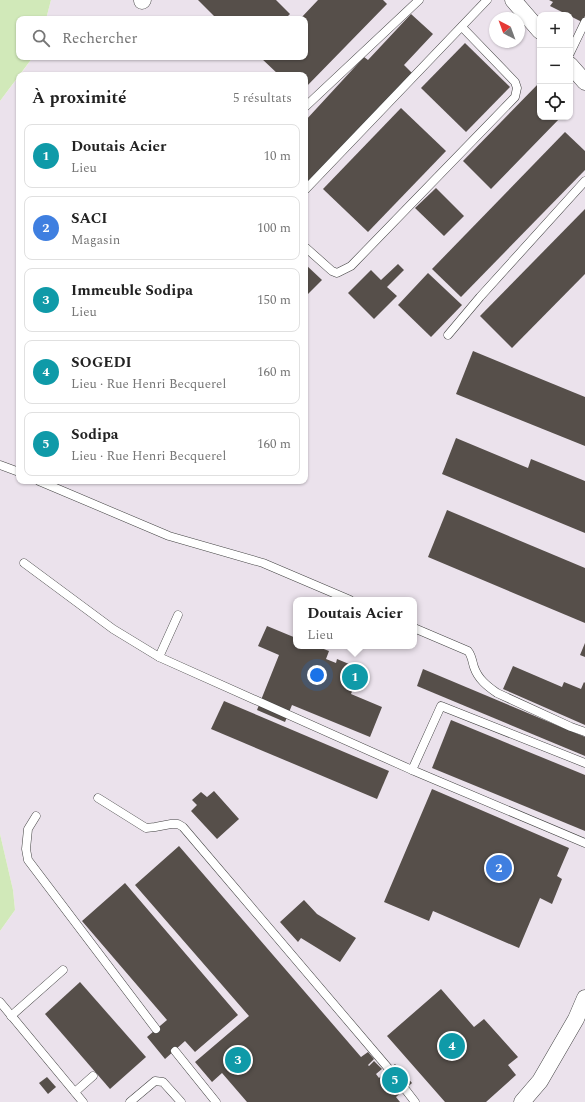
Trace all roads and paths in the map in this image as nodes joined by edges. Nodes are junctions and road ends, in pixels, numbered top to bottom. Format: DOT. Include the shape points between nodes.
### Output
graph roads {
  1 [pos="419,0"];
  2 [pos="487,0"];
  3 [pos="513,0"];
  4 [pos="585,22"];
  5 [pos="462,26"];
  6 [pos="537,28"];
  7 [pos="572,48"];
  8 [pos="573,68"];
  9 [pos="585,82"];
  10 [pos="308,104"];
  11 [pos="585,181"];
  12 [pos="308,187"];
  13 [pos="308,250"];
  14 [pos="448,335"];
  15 [pos="0,464"];
  16 [pos="16,471"];
  17 [pos="46,484"];
  18 [pos="24,563"];
  19 [pos="343,597"];
  20 [pos="178,615"];
  21 [pos="417,629"];
  22 [pos="159,657"];
  23 [pos="585,732"];
  24 [pos="585,763"];
  25 [pos="412,770"];
  26 [pos="98,798"];
  27 [pos="36,816"];
  28 [pos="585,843"];
  29 [pos="63,970"];
  30 [pos="585,998"];
  31 [pos="0,1002"];
  32 [pos="11,1016"];
  33 [pos="156,1029"];
  34 [pos="175,1051"];
  35 [pos="389,1069"];
  36 [pos="94,1076"];
  37 [pos="406,1088"];
  38 [pos="75,1092"];
  39 [pos="83,1102"];
  40 [pos="130,1102"];
  41 [pos="181,1102"];
  42 [pos="216,1102"];
  43 [pos="415,1102"];
  44 [pos="522,1102"];
  1 -- 10 [label="lane"];
  2 -- 5 [label="lane"];
  3 -- 6 [label="street"];
  4 -- 7 [label="lane"];
  5 -- 12 [label="lane"];
  5 -- 13 [label="lane" via="515,82 515,97 351,266 337,273"];
  8 -- 9 [label="street"];
  11 -- 14 [label="lane"];
  15 -- 16 [label="lane"];
  17 -- 19 [label="lane" via="169,536 263,563"];
  18 -- 22 [label="lane" via="113,629"];
  20 -- 22 [label="lane"];
  21 -- 23 [label="lane" via="468,651 479,677 497,693"];
  22 -- 25 [label="lane"];
  24 -- 25 [label="lane" via="441,706"];
  25 -- 28 [label="lane"];
  26 -- 35 [label="lane" via="146,828 171,824 183,827"];
  27 -- 33 [label="lane" via="28,829 28,860"];
  29 -- 32 [label="lane"];
  30 -- 44 [label="street" via="576,1019 540,1081"];
  31 -- 32 [label="lane"];
  32 -- 38 [label="lane"];
  34 -- 42 [label="lane"];
  36 -- 38 [label="lane"];
  37 -- 43 [label="lane"];
  38 -- 39 [label="lane"];
  40 -- 41 [label="lane" via="155,1081 163,1082"];
}
